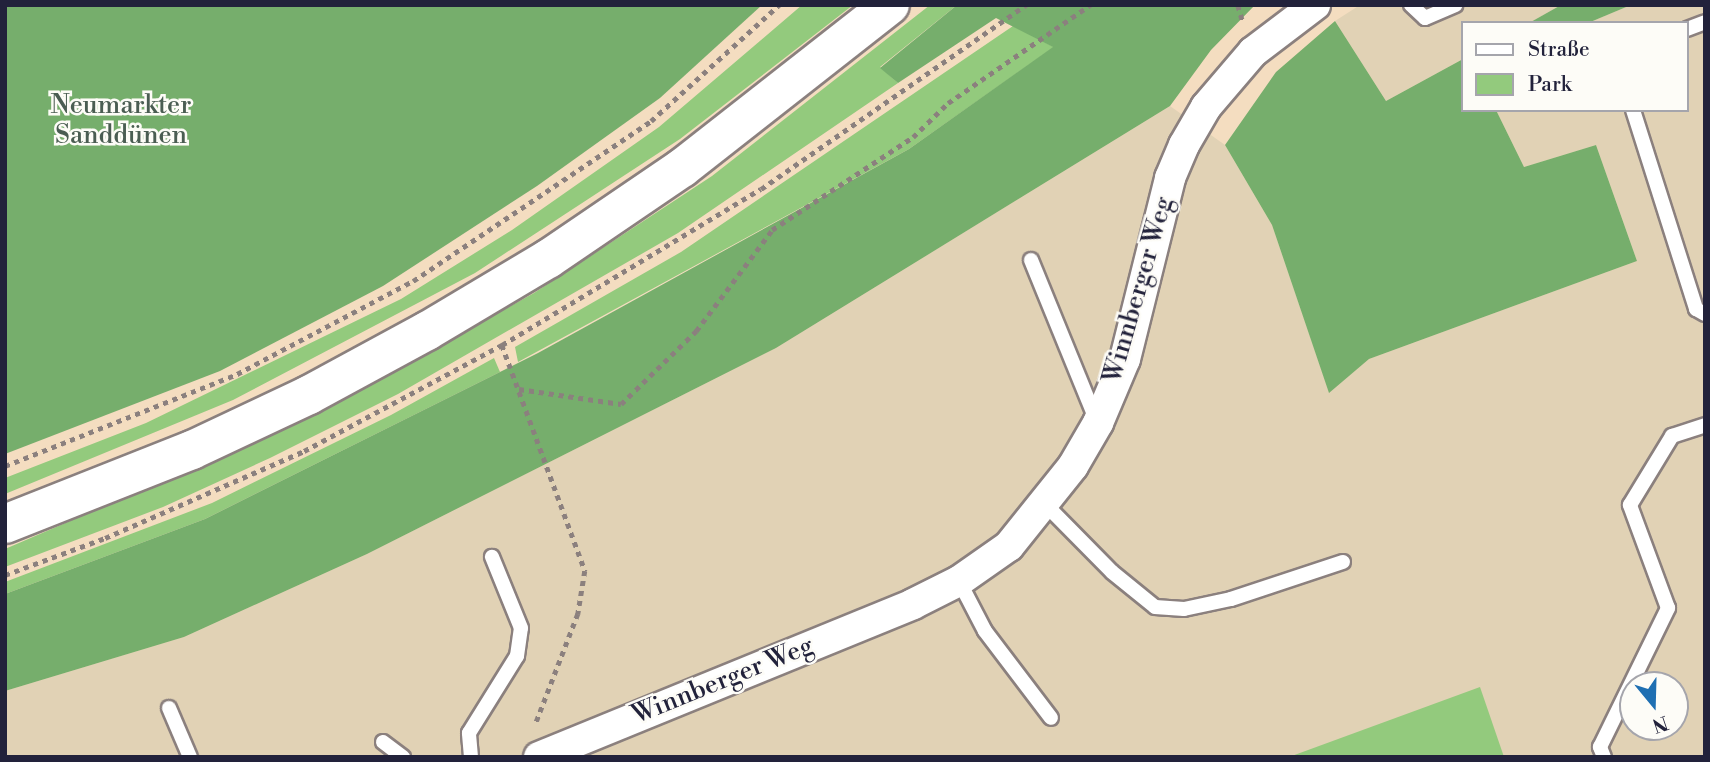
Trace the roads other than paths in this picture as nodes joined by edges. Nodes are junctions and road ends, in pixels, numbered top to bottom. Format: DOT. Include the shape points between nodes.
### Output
graph roads {
  1 [pos="890,5"];
  2 [pos="1315,5"];
  3 [pos="1411,5"];
  4 [pos="1455,5"];
  5 [pos="1634,112"];
  6 [pos="1031,260"];
  7 [pos="1705,314"];
  8 [pos="1098,423"];
  9 [pos="1705,425"];
  10 [pos="1045,504"];
  11 [pos="5,524"];
  12 [pos="492,557"];
  13 [pos="1343,562"];
  14 [pos="959,580"];
  15 [pos="169,708"];
  16 [pos="1051,718"];
  17 [pos="383,742"];
  18 [pos="536,744"];
  19 [pos="190,757"];
  20 [pos="403,757"];
  21 [pos="471,757"];
  22 [pos="1604,757"];
  1 -- 11 [label="main road" via="682,168 548,259 438,325 309,395 192,450"];
  2 -- 8 [label="street, Winnberger Weg" via="1253,52 1206,107 1184,145 1170,178 1125,359"];
  3 -- 4 [label="lane" via="1425,18"];
  5 -- 7 [label="lane" via="1696,309"];
  6 -- 8 [label="lane"];
  8 -- 10 [label="street, Winnberger Weg"];
  9 -- 22 [label="lane" via="1672,436 1630,505 1668,608 1600,747"];
  10 -- 13 [label="lane" via="1112,572 1155,607 1184,609 1231,599"];
  10 -- 14 [label="street, Winnberger Weg" via="1009,546"];
  12 -- 21 [label="lane" via="521,628 517,656 469,733"];
  14 -- 16 [label="lane" via="985,631"];
  14 -- 18 [label="street, Winnberger Weg" via="914,604"];
  15 -- 19 [label="lane"];
  17 -- 20 [label="lane"];
}
